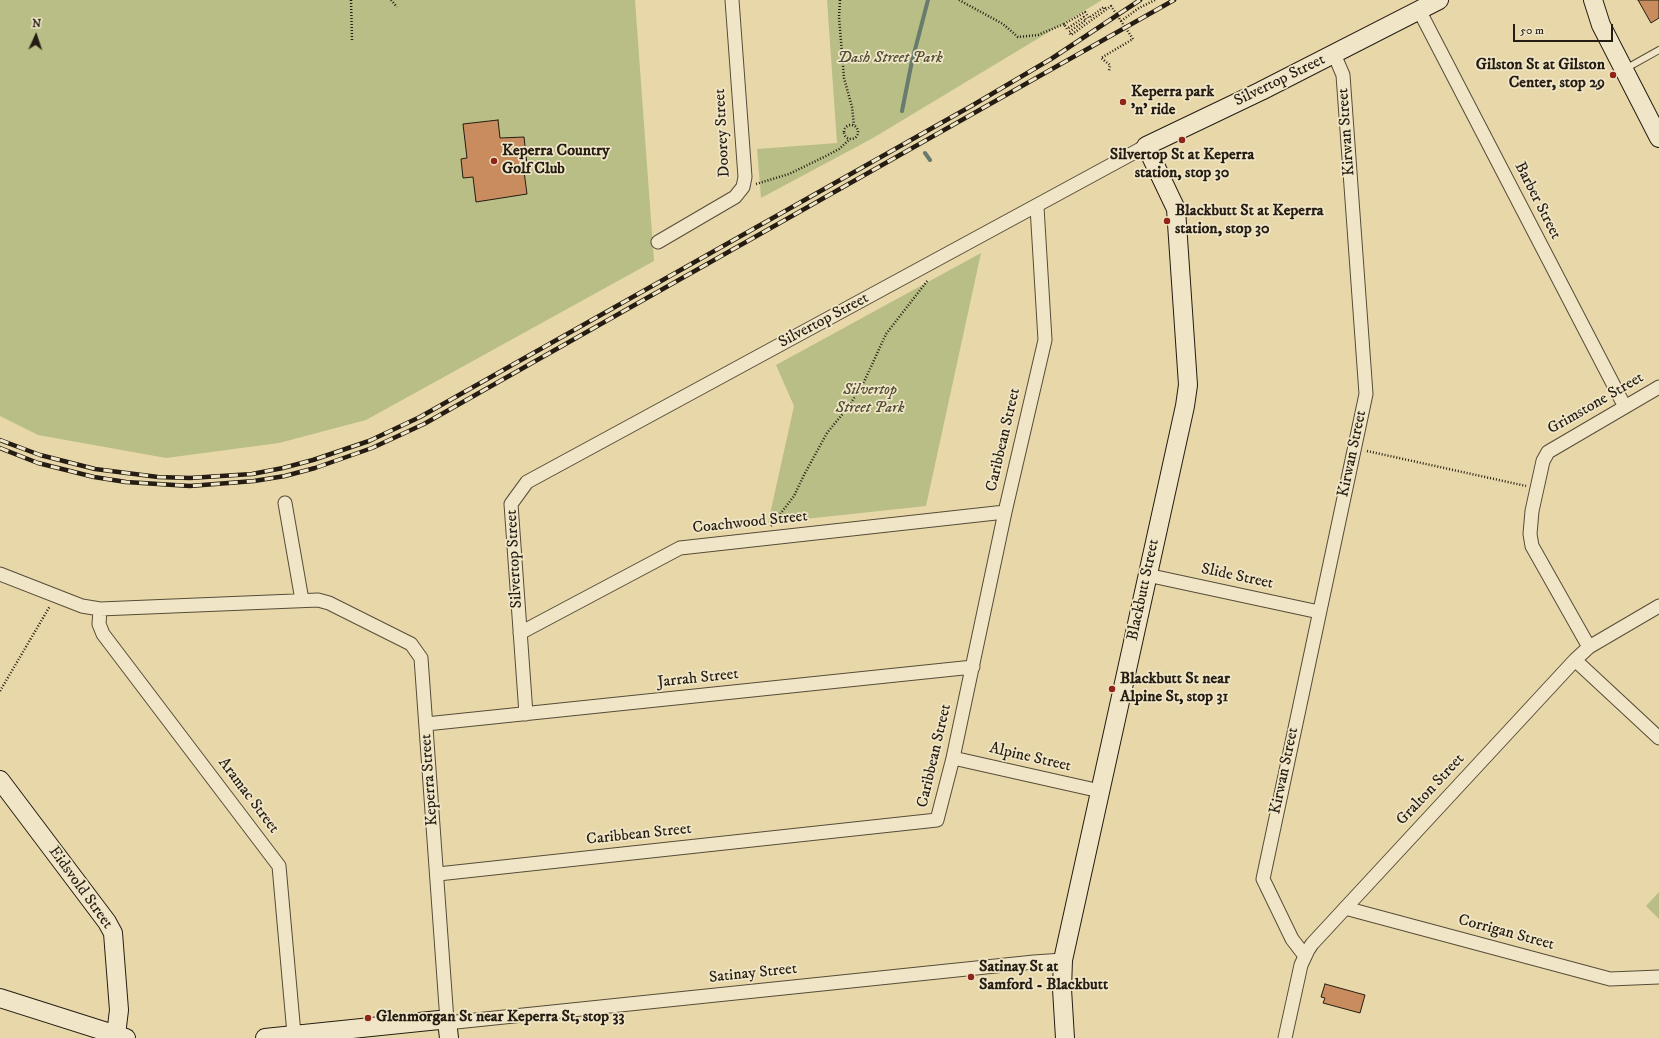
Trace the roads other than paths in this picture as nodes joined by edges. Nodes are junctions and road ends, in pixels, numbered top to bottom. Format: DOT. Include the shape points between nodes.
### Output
graph roads {
  1 [pos="732,0"];
  2 [pos="1439,0"];
  3 [pos="1593,0"];
  4 [pos="1419,10"];
  5 [pos="1659,50"];
  6 [pos="1334,54"];
  7 [pos="1624,70"];
  8 [pos="1659,138"];
  9 [pos="1146,146"];
  10 [pos="1037,206"];
  11 [pos="658,242"];
  12 [pos="1659,387"];
  13 [pos="1625,406"];
  14 [pos="285,503"];
  15 [pos="1005,512"];
  16 [pos="0,574"];
  17 [pos="1147,575"];
  18 [pos="302,600"];
  19 [pos="1659,606"];
  20 [pos="100,609"];
  21 [pos="1319,612"];
  22 [pos="520,633"];
  23 [pos="1589,647"];
  24 [pos="1574,660"];
  25 [pos="973,667"];
  26 [pos="526,714"];
  27 [pos="426,724"];
  28 [pos="1659,738"];
  29 [pos="953,758"];
  30 [pos="0,780"];
  31 [pos="1100,791"];
  32 [pos="438,874"];
  33 [pos="1345,908"];
  34 [pos="1305,956"];
  35 [pos="1063,960"];
  36 [pos="1659,977"];
  37 [pos="0,998"];
  38 [pos="448,1029"];
  39 [pos="294,1034"];
  40 [pos="121,1036"];
  41 [pos="264,1038"];
  42 [pos="1065,1038"];
  43 [pos="1285,1038"];
  1 -- 11 [label="street, Doorey Street" via="745,177 743,187 735,197"];
  2 -- 4 [label="street"];
  3 -- 7 [label="street" via="1601,26"];
  4 -- 6 [label="street"];
  4 -- 13 [label="street, Barber Street"];
  5 -- 7 [label="lane"];
  6 -- 9 [label="street, Silvertop Street"];
  6 -- 21 [label="street, Kirwan Street" via="1343,74 1366,394"];
  7 -- 8 [label="street"];
  9 -- 10 [label="street, Silvertop Street"];
  9 -- 17 [label="street, Blackbutt Street" via="1176,208 1188,384"];
  10 -- 15 [label="street, Caribbean Street" via="1045,340"];
  10 -- 22 [label="street, Silvertop Street" via="527,482 511,504"];
  12 -- 13 [label="street, Grimstone Street"];
  13 -- 23 [label="street, Grimstone Street" via="1548,452 1543,461 1532,511 1532,546"];
  14 -- 18 [label="street"];
  15 -- 22 [label="street, Coachwood Street" via="680,548"];
  15 -- 25 [label="street, Caribbean Street"];
  16 -- 20 [label="street, Keperra Street" via="82,606"];
  17 -- 21 [label="street, Slide Street"];
  17 -- 31 [label="street, Blackbutt Street"];
  18 -- 20 [label="street, Keperra Street"];
  18 -- 27 [label="street, Keperra Street" via="329,603 411,644 421,658"];
  19 -- 23 [label="street, Gralton Street"];
  20 -- 39 [label="street, Aramac Street" via="99,624 103,634 279,866"];
  21 -- 34 [label="street, Kirwan Street" via="1263,879 1292,939"];
  22 -- 26 [label="street, Silvertop Street"];
  23 -- 24 [label="street, Gralton Street"];
  24 -- 28 [label="street"];
  24 -- 33 [label="street, Gralton Street"];
  25 -- 26 [label="street, Jarrah Street"];
  25 -- 29 [label="street, Caribbean Street"];
  26 -- 27 [label="street, Jarrah Street"];
  27 -- 32 [label="street, Keperra Street"];
  29 -- 31 [label="street, Alpine Street"];
  29 -- 32 [label="street, Caribbean Street" via="937,820"];
  30 -- 40 [label="street, Eidsvold Street" via="113,933"];
  31 -- 35 [label="street, Blackbutt Street"];
  32 -- 38 [label="street, Keperra Street"];
  33 -- 34 [label="street, Gralton Street" via="1312,944"];
  33 -- 36 [label="street, Corrigan Street" via="1610,979"];
  34 -- 43 [label="street, Gralton Street"];
  35 -- 38 [label="street, Satinay Street" via="456,1022"];
  35 -- 42 [label="street, Blackbutt Street"];
  37 -- 40 [label="street"];
  38 -- 39 [label="street" via="432,1020"];
  39 -- 41 [label="street"];
}
